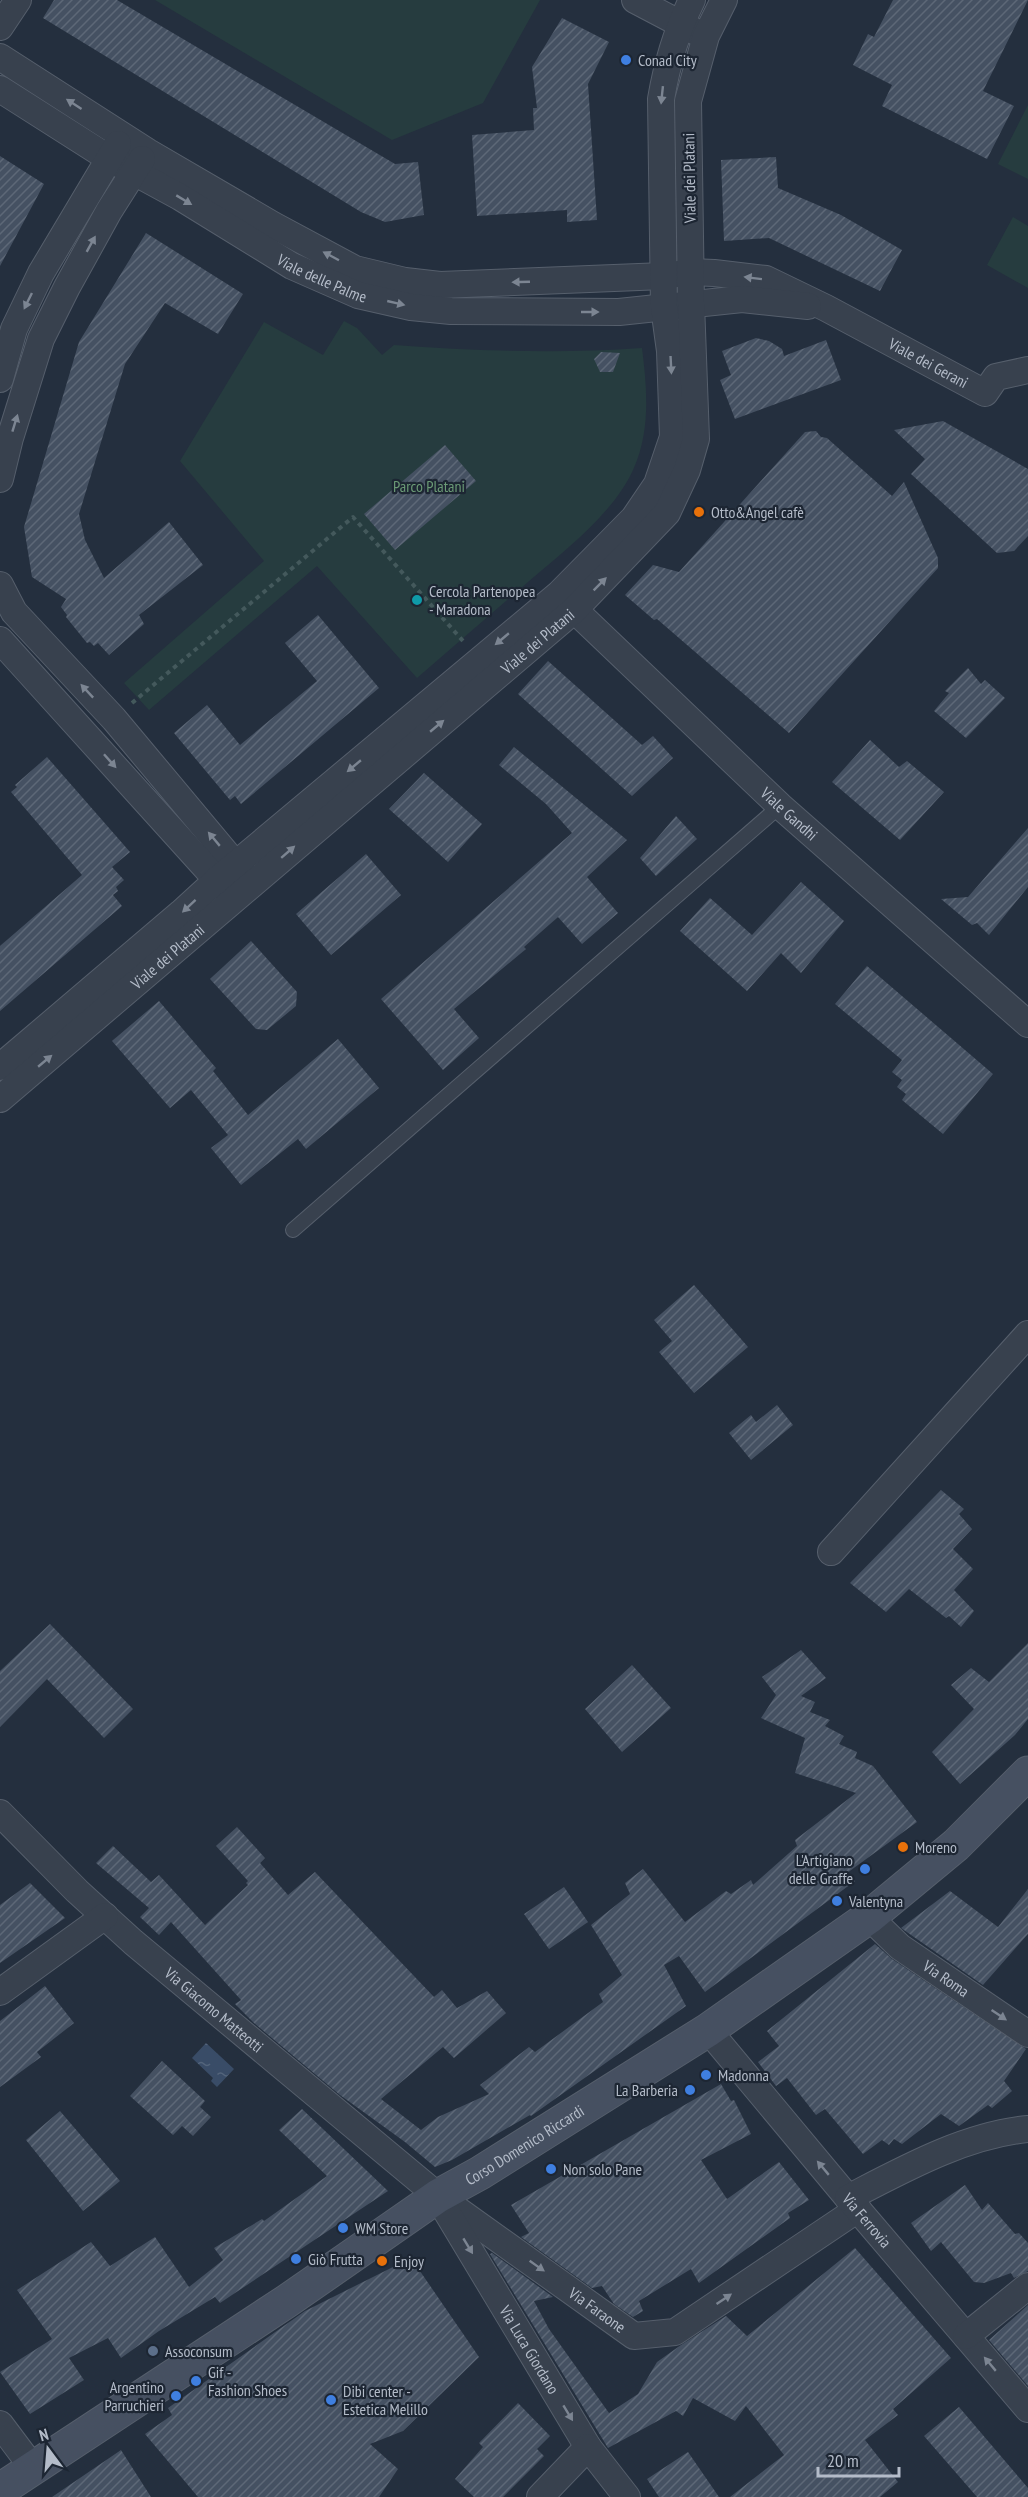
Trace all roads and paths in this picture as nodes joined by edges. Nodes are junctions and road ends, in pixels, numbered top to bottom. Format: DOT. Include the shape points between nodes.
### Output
graph roads {
  1 [pos="18,0"];
  2 [pos="635,0"];
  3 [pos="692,0"];
  4 [pos="724,0"];
  5 [pos="680,24"];
  6 [pos="0,27"];
  7 [pos="706,36"];
  8 [pos="0,57"];
  9 [pos="0,89"];
  10 [pos="123,136"];
  11 [pos="148,152"];
  12 [pos="110,159"];
  13 [pos="133,172"];
  14 [pos="692,272"];
  15 [pos="664,276"];
  16 [pos="691,303"];
  17 [pos="664,308"];
  18 [pos="826,308"];
  19 [pos="1028,370"];
  20 [pos="0,379"];
  21 [pos="0,480"];
  22 [pos="0,585"];
  23 [pos="566,602"];
  24 [pos="0,640"];
  25 [pos="479,659"];
  26 [pos="132,704"];
  27 [pos="780,806"];
  28 [pos="234,882"];
  29 [pos="1028,1024"];
  30 [pos="0,1067"];
  31 [pos="0,1099"];
  32 [pos="293,1230"];
  33 [pos="1028,1334"];
  34 [pos="831,1552"];
  35 [pos="1028,1773"];
  36 [pos="0,1813"];
  37 [pos="105,1916"];
  38 [pos="869,1917"];
  39 [pos="0,1992"];
  40 [pos="708,2030"];
  41 [pos="1028,2034"];
  42 [pos="1028,2129"];
  43 [pos="438,2196"];
  44 [pos="853,2204"];
  45 [pos="1028,2286"];
  46 [pos="966,2336"];
  47 [pos="1028,2409"];
  48 [pos="0,2424"];
  49 [pos="588,2447"];
  50 [pos="33,2468"];
  51 [pos="0,2490"];
  52 [pos="540,2497"];
  53 [pos="627,2497"];
  1 -- 6 [label="street"];
  2 -- 5 [label="street"];
  3 -- 5 [label="street, Viale dei Platani"];
  4 -- 7 [label="street, Viale dei Platani"];
  5 -- 7 [label="street"];
  5 -- 15 [label="street, Viale dei Platani, one-way" via="661,99"];
  7 -- 14 [label="street, Viale dei Platani" via="688,101"];
  10 -- 8 [label="street, Viale delle Palme, one-way"];
  9 -- 12 [label="street, Viale delle Palme"];
  10 -- 11 [label="street, Viale delle Palme"];
  10 -- 12 [label="street"];
  11 -- 13 [label="street"];
  15 -- 11 [label="street, Viale delle Palme, one-way" via="441,285 405,281 356,269"];
  12 -- 13 [label="street, Viale delle Palme"];
  12 -- 20 [label="street, one-way" via="42,273 14,329"];
  13 -- 17 [label="street, Viale delle Palme, one-way" via="292,266 358,295 451,311 619,312"];
  21 -- 13 [label="street, one-way" via="41,339"];
  14 -- 15 [label="street, Viale dei Gerani"];
  14 -- 16 [label="street, Viale dei Platani"];
  18 -- 14 [label="street, Viale dei Gerani, one-way" via="766,279"];
  15 -- 17 [label="street, Viale dei Platani"];
  16 -- 17 [label="street, Viale delle Palme"];
  16 -- 18 [label="street, Viale dei Gerani" via="742,299"];
  23 -- 16 [label="street, Viale dei Platani, one-way" via="667,513 687,470 696,439"];
  17 -- 23 [label="street, Viale dei Platani, one-way" via="673,437 657,484"];
  18 -- 19 [label="street, Viale dei Gerani" via="985,393 996,377"];
  28 -- 22 [label="street, one-way" via="114,720 14,612"];
  23 -- 25 [label="street, Viale dei Platani, one-way"];
  23 -- 27 [label="street, Viale Gandhi"];
  28 -- 23 [label="street, Viale dei Platani, one-way"];
  24 -- 28 [label="street, one-way"];
  25 -- 26 [label="path" via="354,517"];
  25 -- 28 [label="street, Viale dei Platani, one-way"];
  27 -- 29 [label="street, Viale Gandhi"];
  27 -- 32 [label="lane"];
  28 -- 30 [label="street, Viale dei Platani, one-way" via="182,913"];
  31 -- 28 [label="street, Viale dei Platani, one-way"];
  33 -- 34 [label="street"];
  35 -- 38 [label="main road, Corso Domenico Riccardi" via="956,1845"];
  36 -- 37 [label="street, Via Giacomo Matteotti"];
  37 -- 39 [label="street"];
  37 -- 43 [label="street, Via Giacomo Matteotti"];
  38 -- 40 [label="main road, Corso Domenico Riccardi"];
  38 -- 41 [label="street, Via Roma, one-way" via="900,1947"];
  40 -- 43 [label="main road, Corso Domenico Riccardi"];
  44 -- 40 [label="street, Via Ferrovia, one-way"];
  42 -- 44 [label="street, Via Faraone" via="952,2149 901,2170"];
  43 -- 44 [label="street, Via Faraone, one-way" via="634,2336 675,2332"];
  43 -- 49 [label="street, Via Luca Giordano, one-way"];
  43 -- 50 [label="main road, Corso Domenico Riccardi"];
  44 -- 46 [label="street, Via Ferrovia"];
  45 -- 46 [label="street"];
  47 -- 46 [label="street, Via Ferrovia, one-way"];
  48 -- 50 [label="street"];
  49 -- 52 [label="street"];
  49 -- 53 [label="street, Via Luca Giordano"];
  50 -- 51 [label="main road, Corso Domenico Riccardi"];
}
